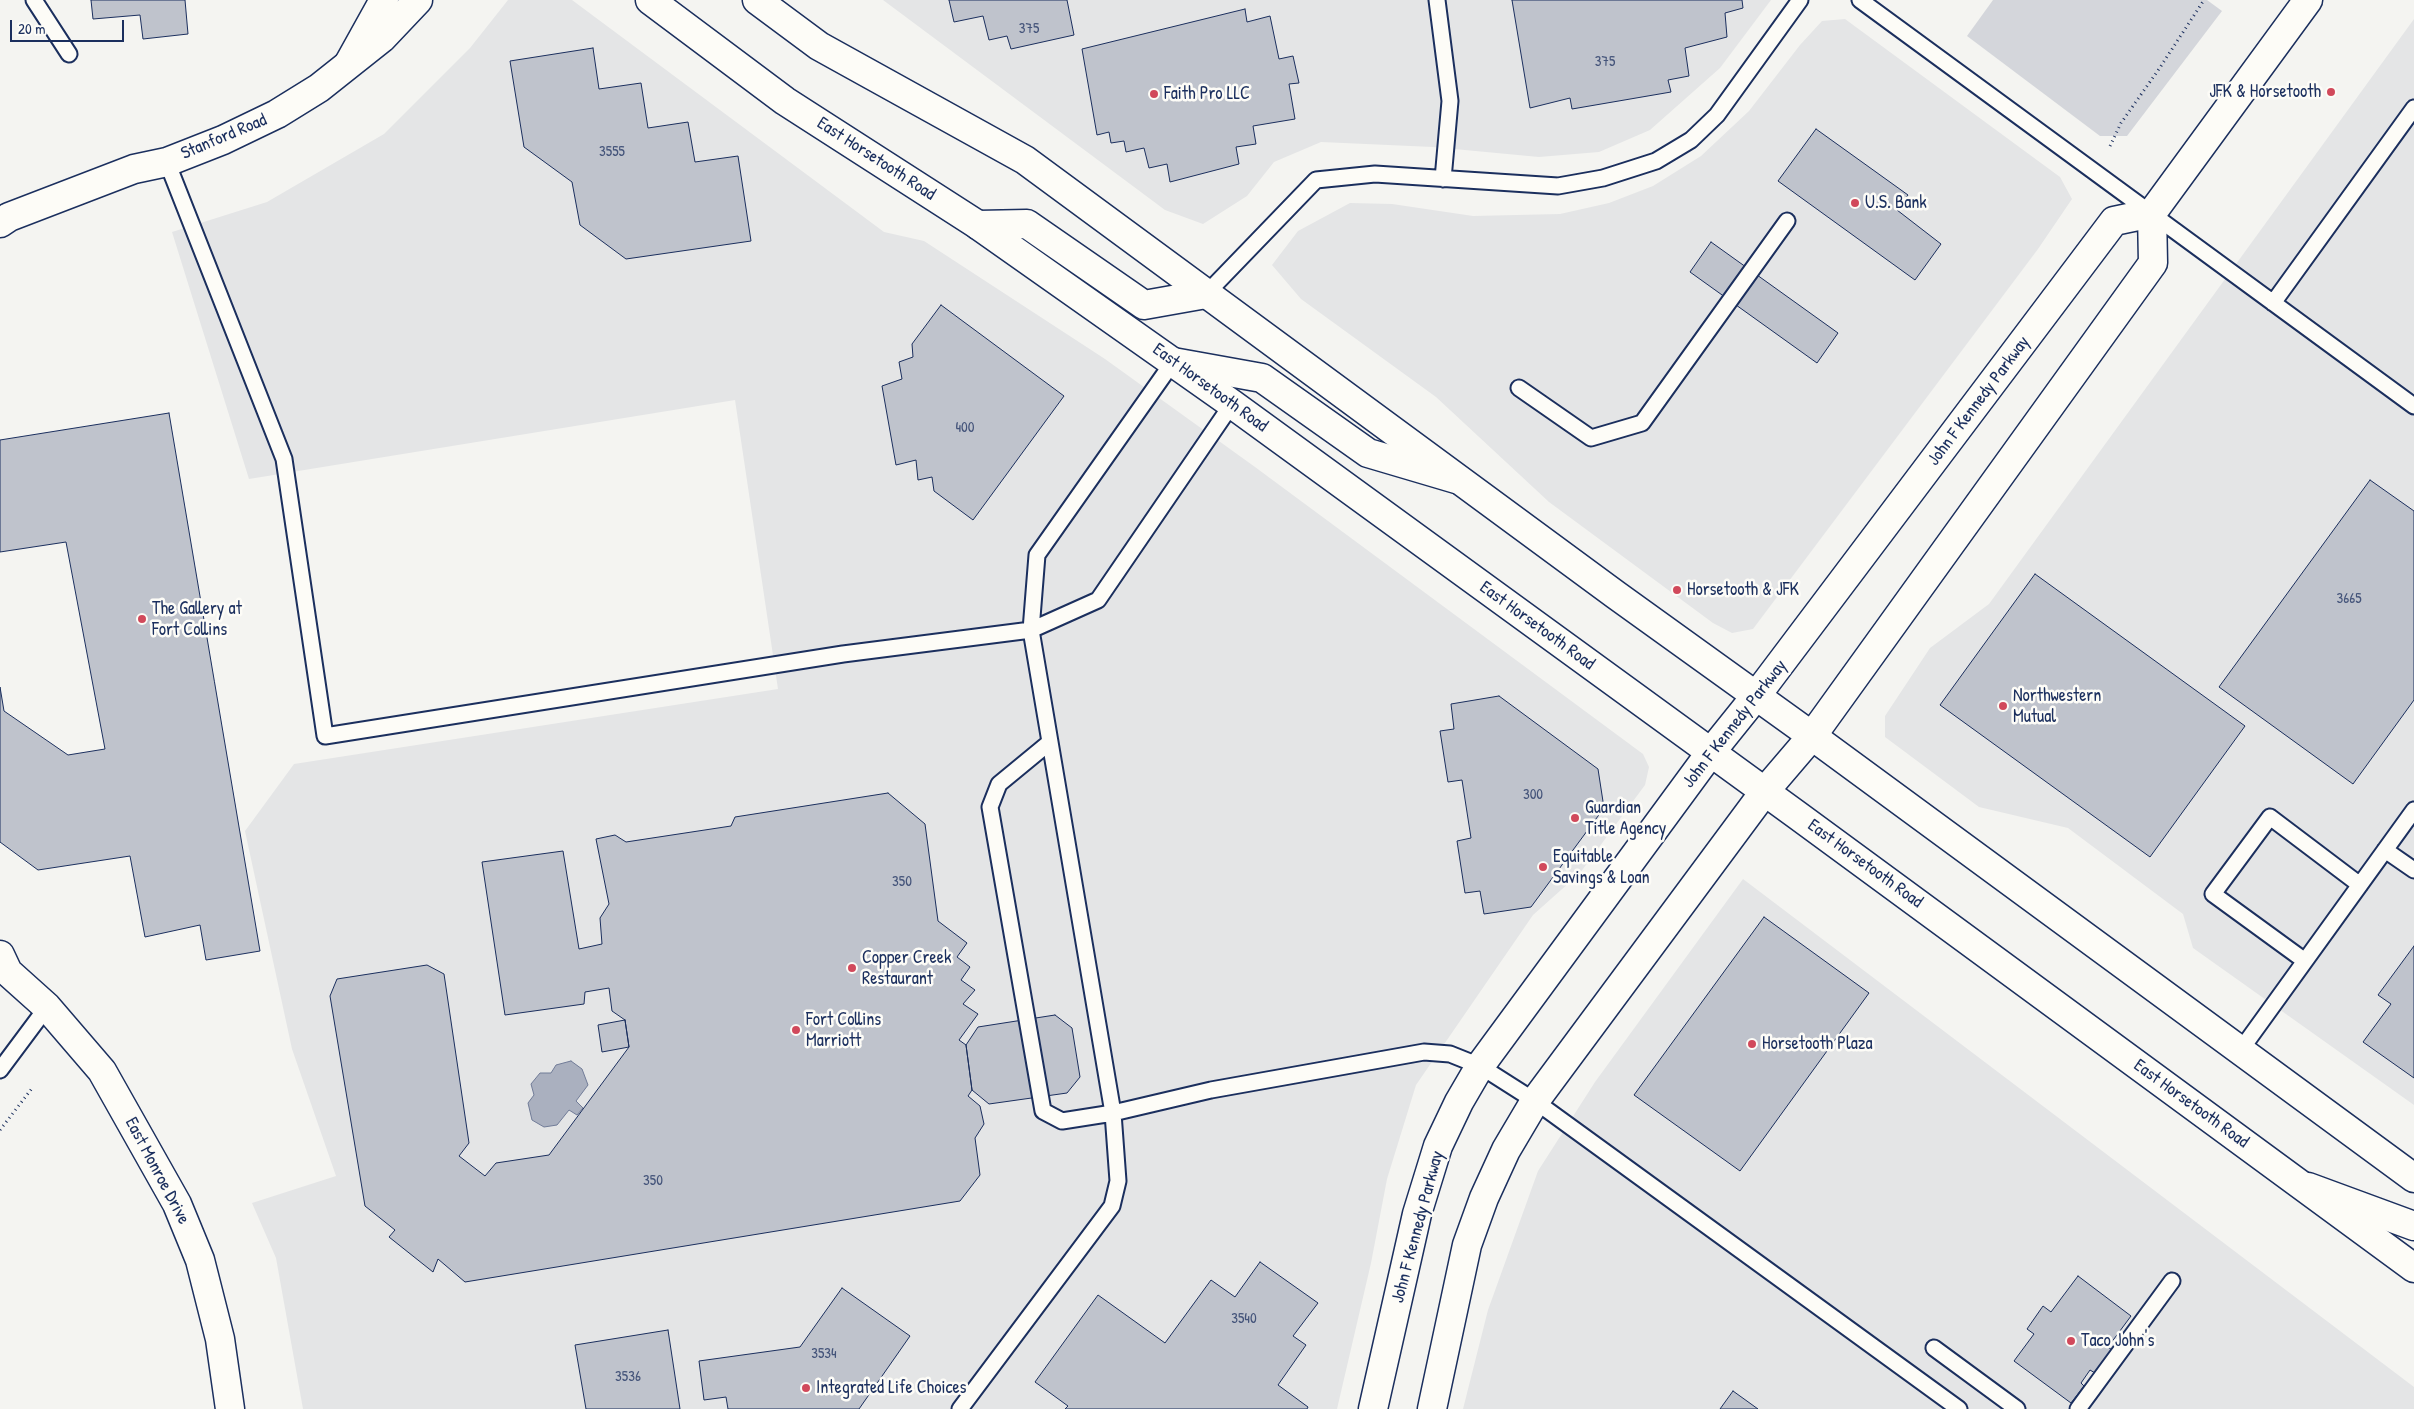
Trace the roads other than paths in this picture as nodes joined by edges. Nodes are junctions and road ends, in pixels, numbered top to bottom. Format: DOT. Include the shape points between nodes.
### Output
graph roads {
  1 [pos="34,0"];
  2 [pos="384,0"];
  3 [pos="418,0"];
  4 [pos="650,0"];
  5 [pos="757,0"];
  6 [pos="1437,0"];
  7 [pos="1800,0"];
  8 [pos="1860,0"];
  9 [pos="2308,0"];
  10 [pos="69,54"];
  11 [pos="349,63"];
  12 [pos="2414,108"];
  13 [pos="167,162"];
  14 [pos="1443,179"];
  15 [pos="2152,213"];
  16 [pos="3,216"];
  17 [pos="1787,221"];
  18 [pos="978,225"];
  19 [pos="1206,294"];
  20 [pos="2273,302"];
  21 [pos="1173,362"];
  22 [pos="1519,388"];
  23 [pos="1232,404"];
  24 [pos="2414,406"];
  25 [pos="1460,480"];
  26 [pos="1031,630"];
  27 [pos="1756,696"];
  28 [pos="1812,736"];
  29 [pos="1050,742"];
  30 [pos="1711,752"];
  31 [pos="1765,791"];
  32 [pos="2414,810"];
  33 [pos="2386,850"];
  34 [pos="2414,870"];
  35 [pos="2360,885"];
  36 [pos="2305,961"];
  37 [pos="3,966"];
  38 [pos="47,1007"];
  39 [pos="2240,1051"];
  40 [pos="1480,1066"];
  41 [pos="0,1070"];
  42 [pos="1535,1101"];
  43 [pos="1113,1113"];
  44 [pos="2414,1178"];
  45 [pos="2299,1184"];
  46 [pos="2414,1226"];
  47 [pos="2414,1268"];
  48 [pos="2172,1281"];
  49 [pos="1934,1348"];
  50 [pos="230,1409"];
  51 [pos="960,1409"];
  52 [pos="1373,1409"];
  53 [pos="1432,1409"];
  54 [pos="1959,1409"];
  55 [pos="2017,1409"];
  56 [pos="2078,1409"];
  1 -- 10 [label="lane"];
  2 -- 11 [label="street"];
  3 -- 11 [label="street, Stanford Road" via="382,38"];
  4 -- 18 [label="street, East Horsetooth Road" via="785,101"];
  5 -- 19 [label="street" via="819,46 1025,160"];
  6 -- 14 [label="lane" via="1450,100"];
  7 -- 14 [label="lane" via="1717,115 1691,140 1656,161 1603,178 1558,186"];
  8 -- 15 [label="lane"];
  9 -- 15 [label="street"];
  11 -- 13 [label="street, Stanford Road" via="319,88 277,114"];
  12 -- 20 [label="lane"];
  13 -- 16 [label="street, Stanford Road" via="134,169"];
  13 -- 26 [label="lane" via="284,460 326,736 843,654"];
  14 -- 19 [label="lane" via="1375,174 1316,180"];
  15 -- 20 [label="lane"];
  15 -- 27 [label="street, John F Kennedy Parkway" via="2114,221"];
  15 -- 28 [label="street" via="2153,263"];
  17 -- 22 [label="lane" via="1642,423 1591,438"];
  18 -- 19 [label="street" via="1027,224 1144,306"];
  18 -- 21 [label="street, East Horsetooth Road"];
  19 -- 25 [label="street"];
  20 -- 24 [label="lane"];
  21 -- 23 [label="street, East Horsetooth Road"];
  21 -- 25 [label="street" via="1262,378 1368,452"];
  21 -- 26 [label="lane" via="1037,555"];
  23 -- 26 [label="lane" via="1098,600"];
  23 -- 30 [label="street, East Horsetooth Road"];
  25 -- 27 [label="street"];
  26 -- 29 [label="lane"];
  27 -- 28 [label="street"];
  27 -- 30 [label="street, John F Kennedy Parkway"];
  28 -- 31 [label="street"];
  28 -- 39 [label="street"];
  29 -- 43 [label="lane"];
  29 -- 43 [label="lane" via="999,784 990,807 993,826 1043,1111 1062,1121"];
  30 -- 31 [label="street, East Horsetooth Road"];
  30 -- 40 [label="street, John F Kennedy Parkway"];
  31 -- 42 [label="street"];
  31 -- 45 [label="street, East Horsetooth Road"];
  32 -- 33 [label="lane"];
  33 -- 34 [label="lane"];
  33 -- 35 [label="lane"];
  35 -- 36 [label="lane"];
  35 -- 36 [label="lane" via="2270,817 2213,894"];
  36 -- 39 [label="lane"];
  37 -- 38 [label="street, East Monroe Drive"];
  38 -- 41 [label="lane"];
  38 -- 50 [label="street, East Monroe Drive" via="102,1071 178,1204 200,1260 218,1330"];
  39 -- 44 [label="street"];
  40 -- 42 [label="lane"];
  40 -- 43 [label="lane" via="1450,1054 1424,1052 1211,1090"];
  40 -- 52 [label="street, John F Kennedy Parkway" via="1438,1146 1417,1214"];
  42 -- 53 [label="street" via="1506,1150 1467,1245"];
  42 -- 54 [label="lane"];
  43 -- 51 [label="lane" via="1118,1181 1112,1206"];
  45 -- 46 [label="street"];
  45 -- 47 [label="street, East Horsetooth Road"];
  48 -- 56 [label="lane"];
  49 -- 55 [label="lane"];
}
